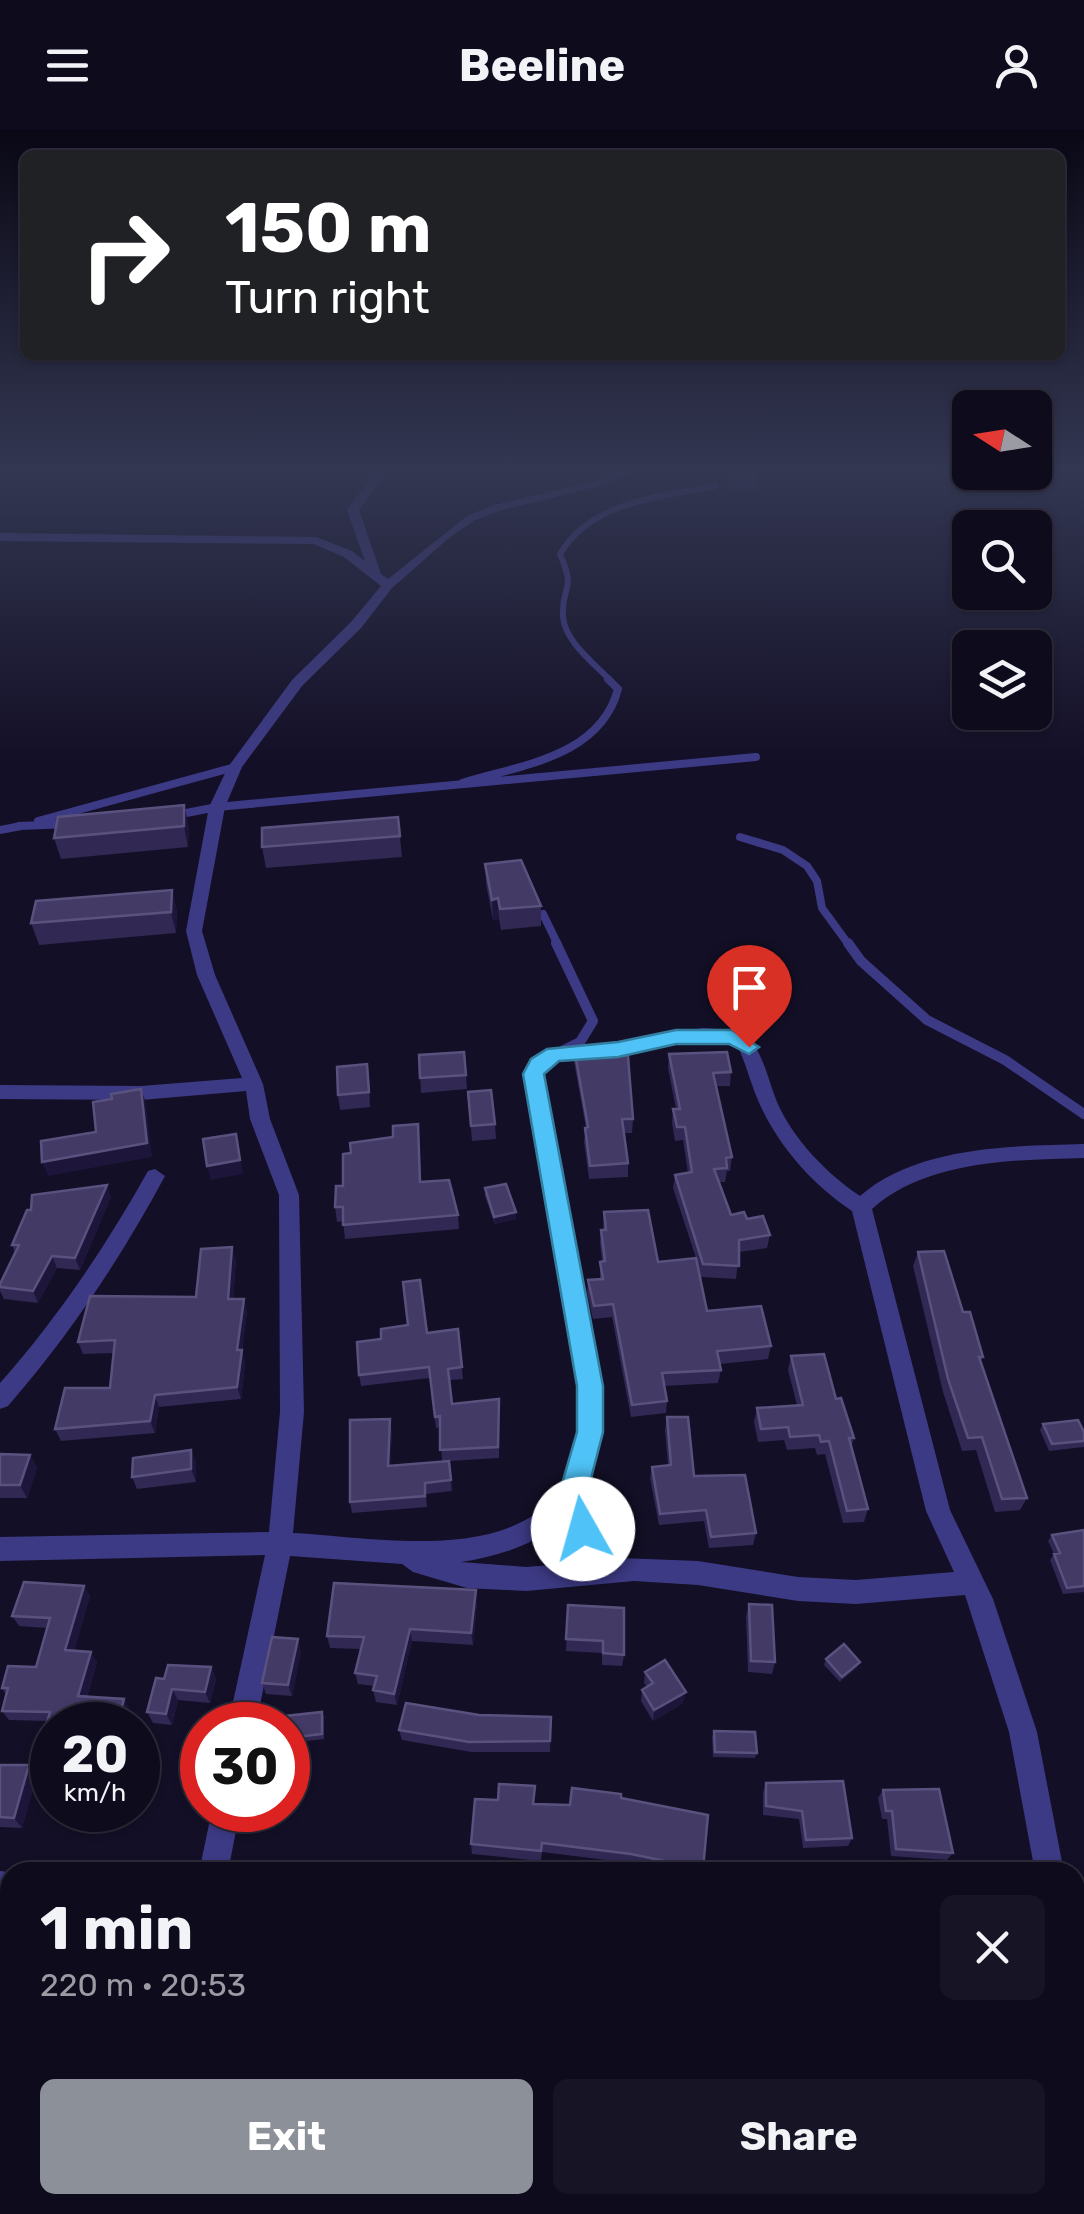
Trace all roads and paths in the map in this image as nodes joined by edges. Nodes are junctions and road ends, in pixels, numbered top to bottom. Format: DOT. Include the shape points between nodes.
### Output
graph roads {
  1 [pos="362,567"];
  2 [pos="377,567"];
  3 [pos="400,567"];
  4 [pos="566,567"];
  5 [pos="382,580"];
  6 [pos="756,757"];
  7 [pos="234,767"];
  8 [pos="448,788"];
  9 [pos="217,806"];
  10 [pos="165,816"];
  11 [pos="84,823"];
  12 [pos="20,826"];
  13 [pos="0,830"];
  14 [pos="740,837"];
  15 [pos="543,914"];
  16 [pos="555,1054"];
  17 [pos="254,1084"];
  18 [pos="0,1092"];
  19 [pos="1084,1114"];
  20 [pos="1084,1151"];
  21 [pos="155,1176"];
  22 [pos="862,1207"];
  23 [pos="0,1398"];
  24 [pos="573,1494"];
  25 [pos="280,1544"];
  26 [pos="0,1549"];
  27 [pos="399,1556"];
  28 [pos="617,1570"];
  29 [pos="972,1582"];
  30 [pos="247,1702"];
  31 [pos="222,1832"];
  32 [pos="216,1862"];
  33 [pos="1048,1862"];
  1 -- 5 [label="street"];
  2 -- 5 [label="street"];
  3 -- 5 [label="street"];
  4 -- 8 [label="lane" via="571,578 565,626 618,689 616,703 601,726 573,748"];
  5 -- 7 [label="street" via="356,625 297,682"];
  6 -- 8 [label="lane"];
  7 -- 9 [label="street"];
  7 -- 12 [label="lane"];
  8 -- 9 [label="lane"];
  9 -- 10 [label="lane"];
  9 -- 17 [label="street" via="194,931"];
  11 -- 12 [label="lane"];
  12 -- 13 [label="lane"];
  14 -- 19 [label="lane" via="783,850 806,866 822,908 861,961 927,1020 1006,1060"];
  15 -- 16 [label="lane" via="592,1021 580,1042"];
  16 -- 22 [label="street" via="676,1037 742,1041 792,1143 816,1174"];
  16 -- 24 [label="street" via="539,1064 533,1082 590,1386 590,1432"];
  17 -- 18 [label="street" via="141,1093"];
  17 -- 25 [label="street" via="289,1196 292,1412"];
  20 -- 22 [label="street" via="982,1159 908,1177"];
  21 -- 23 [label="street" via="43,1350"];
  22 -- 29 [label="street" via="938,1511"];
  24 -- 27 [label="street" via="548,1518 511,1538"];
  24 -- 28 [label="street" via="593,1552"];
  25 -- 26 [label="street"];
  25 -- 27 [label="street"];
  25 -- 30 [label="street"];
  27 -- 28 [label="street" via="468,1576 526,1579"];
  28 -- 29 [label="street" via="856,1592"];
  29 -- 33 [label="street" via="1023,1732"];
  31 -- 32 [label="street"];
}
